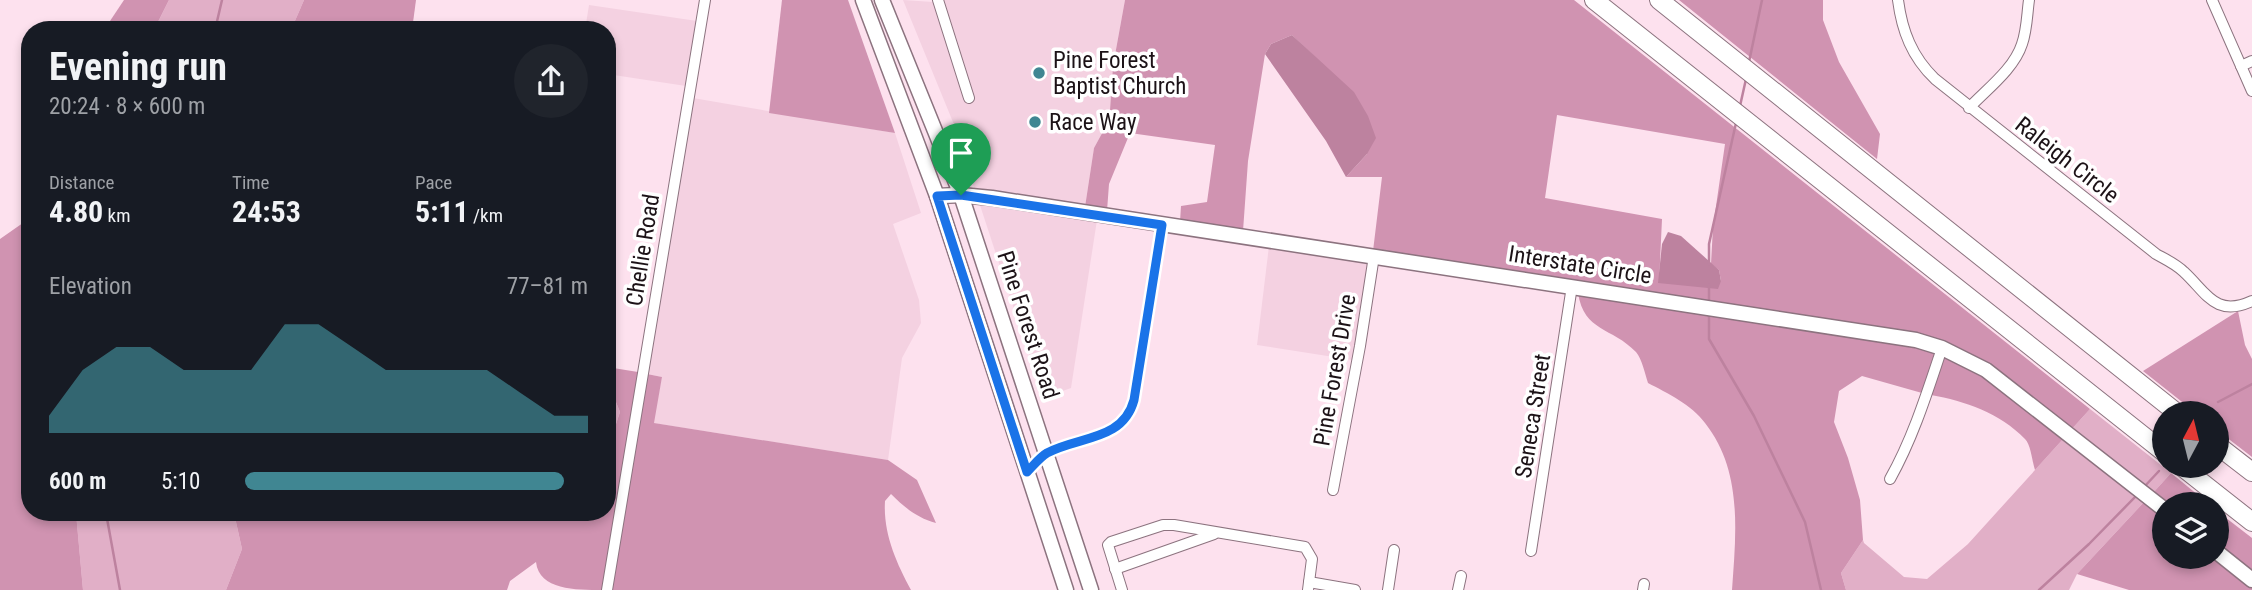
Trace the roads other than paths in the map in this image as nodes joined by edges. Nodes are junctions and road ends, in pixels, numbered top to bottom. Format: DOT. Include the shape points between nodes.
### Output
graph roads {
  1 [pos="705,0"];
  2 [pos="882,0"];
  3 [pos="937,0"];
  4 [pos="1594,0"];
  5 [pos="1659,0"];
  6 [pos="1898,0"];
  7 [pos="2029,0"];
  8 [pos="2212,0"];
  9 [pos="868,2"];
  10 [pos="2252,61"];
  11 [pos="2241,66"];
  12 [pos="2252,91"];
  13 [pos="969,98"];
  14 [pos="1969,107"];
  15 [pos="961,195"];
  16 [pos="937,196"];
  17 [pos="1162,225"];
  18 [pos="1374,256"];
  19 [pos="1572,286"];
  20 [pos="2252,301"];
  21 [pos="1942,348"];
  22 [pos="2162,401"];
  23 [pos="2152,443"];
  24 [pos="1046,453"];
  25 [pos="2230,455"];
  26 [pos="1027,472"];
  27 [pos="2252,472"];
  28 [pos="2196,478"];
  29 [pos="1890,479"];
  30 [pos="1333,490"];
  31 [pos="2152,500"];
  32 [pos="2252,522"];
  33 [pos="1215,533"];
  34 [pos="1394,550"];
  35 [pos="1531,551"];
  36 [pos="2229,562"];
  37 [pos="1115,569"];
  38 [pos="1461,576"];
  39 [pos="2252,580"];
  40 [pos="1309,586"];
  41 [pos="607,590"];
  42 [pos="1066,590"];
  43 [pos="1091,590"];
  44 [pos="1122,590"];
  45 [pos="1355,590"];
  46 [pos="1388,590"];
  47 [pos="1458,590"];
  1 -- 41 [label="street, Chellie Road"];
  2 -- 15 [label="street, Pine Forest Road"];
  3 -- 13 [label="street"];
  4 -- 23 [label="highway"];
  5 -- 22 [label="highway"];
  6 -- 14 [label="street, Raleigh Circle" via="1907,41 1917,58"];
  7 -- 14 [label="street" via="2018,54"];
  8 -- 11 [label="street"];
  9 -- 16 [label="street, Pine Forest Road"];
  10 -- 11 [label="street"];
  11 -- 12 [label="street"];
  14 -- 20 [label="street, Raleigh Circle" via="2183,271 2208,299 2226,306"];
  15 -- 16 [label="street, Interstate Circle"];
  15 -- 17 [label="street, Interstate Circle"];
  15 -- 24 [label="street, Pine Forest Road"];
  16 -- 26 [label="street, Pine Forest Road"];
  17 -- 18 [label="street, Interstate Circle"];
  17 -- 24 [label="street" via="1128,416 1109,432"];
  18 -- 19 [label="street, Interstate Circle"];
  18 -- 30 [label="street, Pine Forest Drive"];
  19 -- 21 [label="street, Interstate Circle" via="1916,340"];
  19 -- 35 [label="street, Seneca Street"];
  21 -- 29 [label="street" via="1905,453"];
  21 -- 31 [label="street, Interstate Circle" via="1986,370"];
  24 -- 26 [label="street"];
  24 -- 43 [label="street, Pine Forest Road"];
  25 -- 27 [label="highway"];
  26 -- 42 [label="street, Pine Forest Road"];
  28 -- 32 [label="highway"];
  33 -- 37 [label="street"];
  33 -- 37 [label="street" via="1163,525 1111,542"];
  33 -- 40 [label="street" via="1305,547 1312,559"];
  34 -- 46 [label="street"];
  36 -- 39 [label="street"];
  37 -- 44 [label="street"];
  38 -- 47 [label="street"];
  40 -- 45 [label="street"];
}
